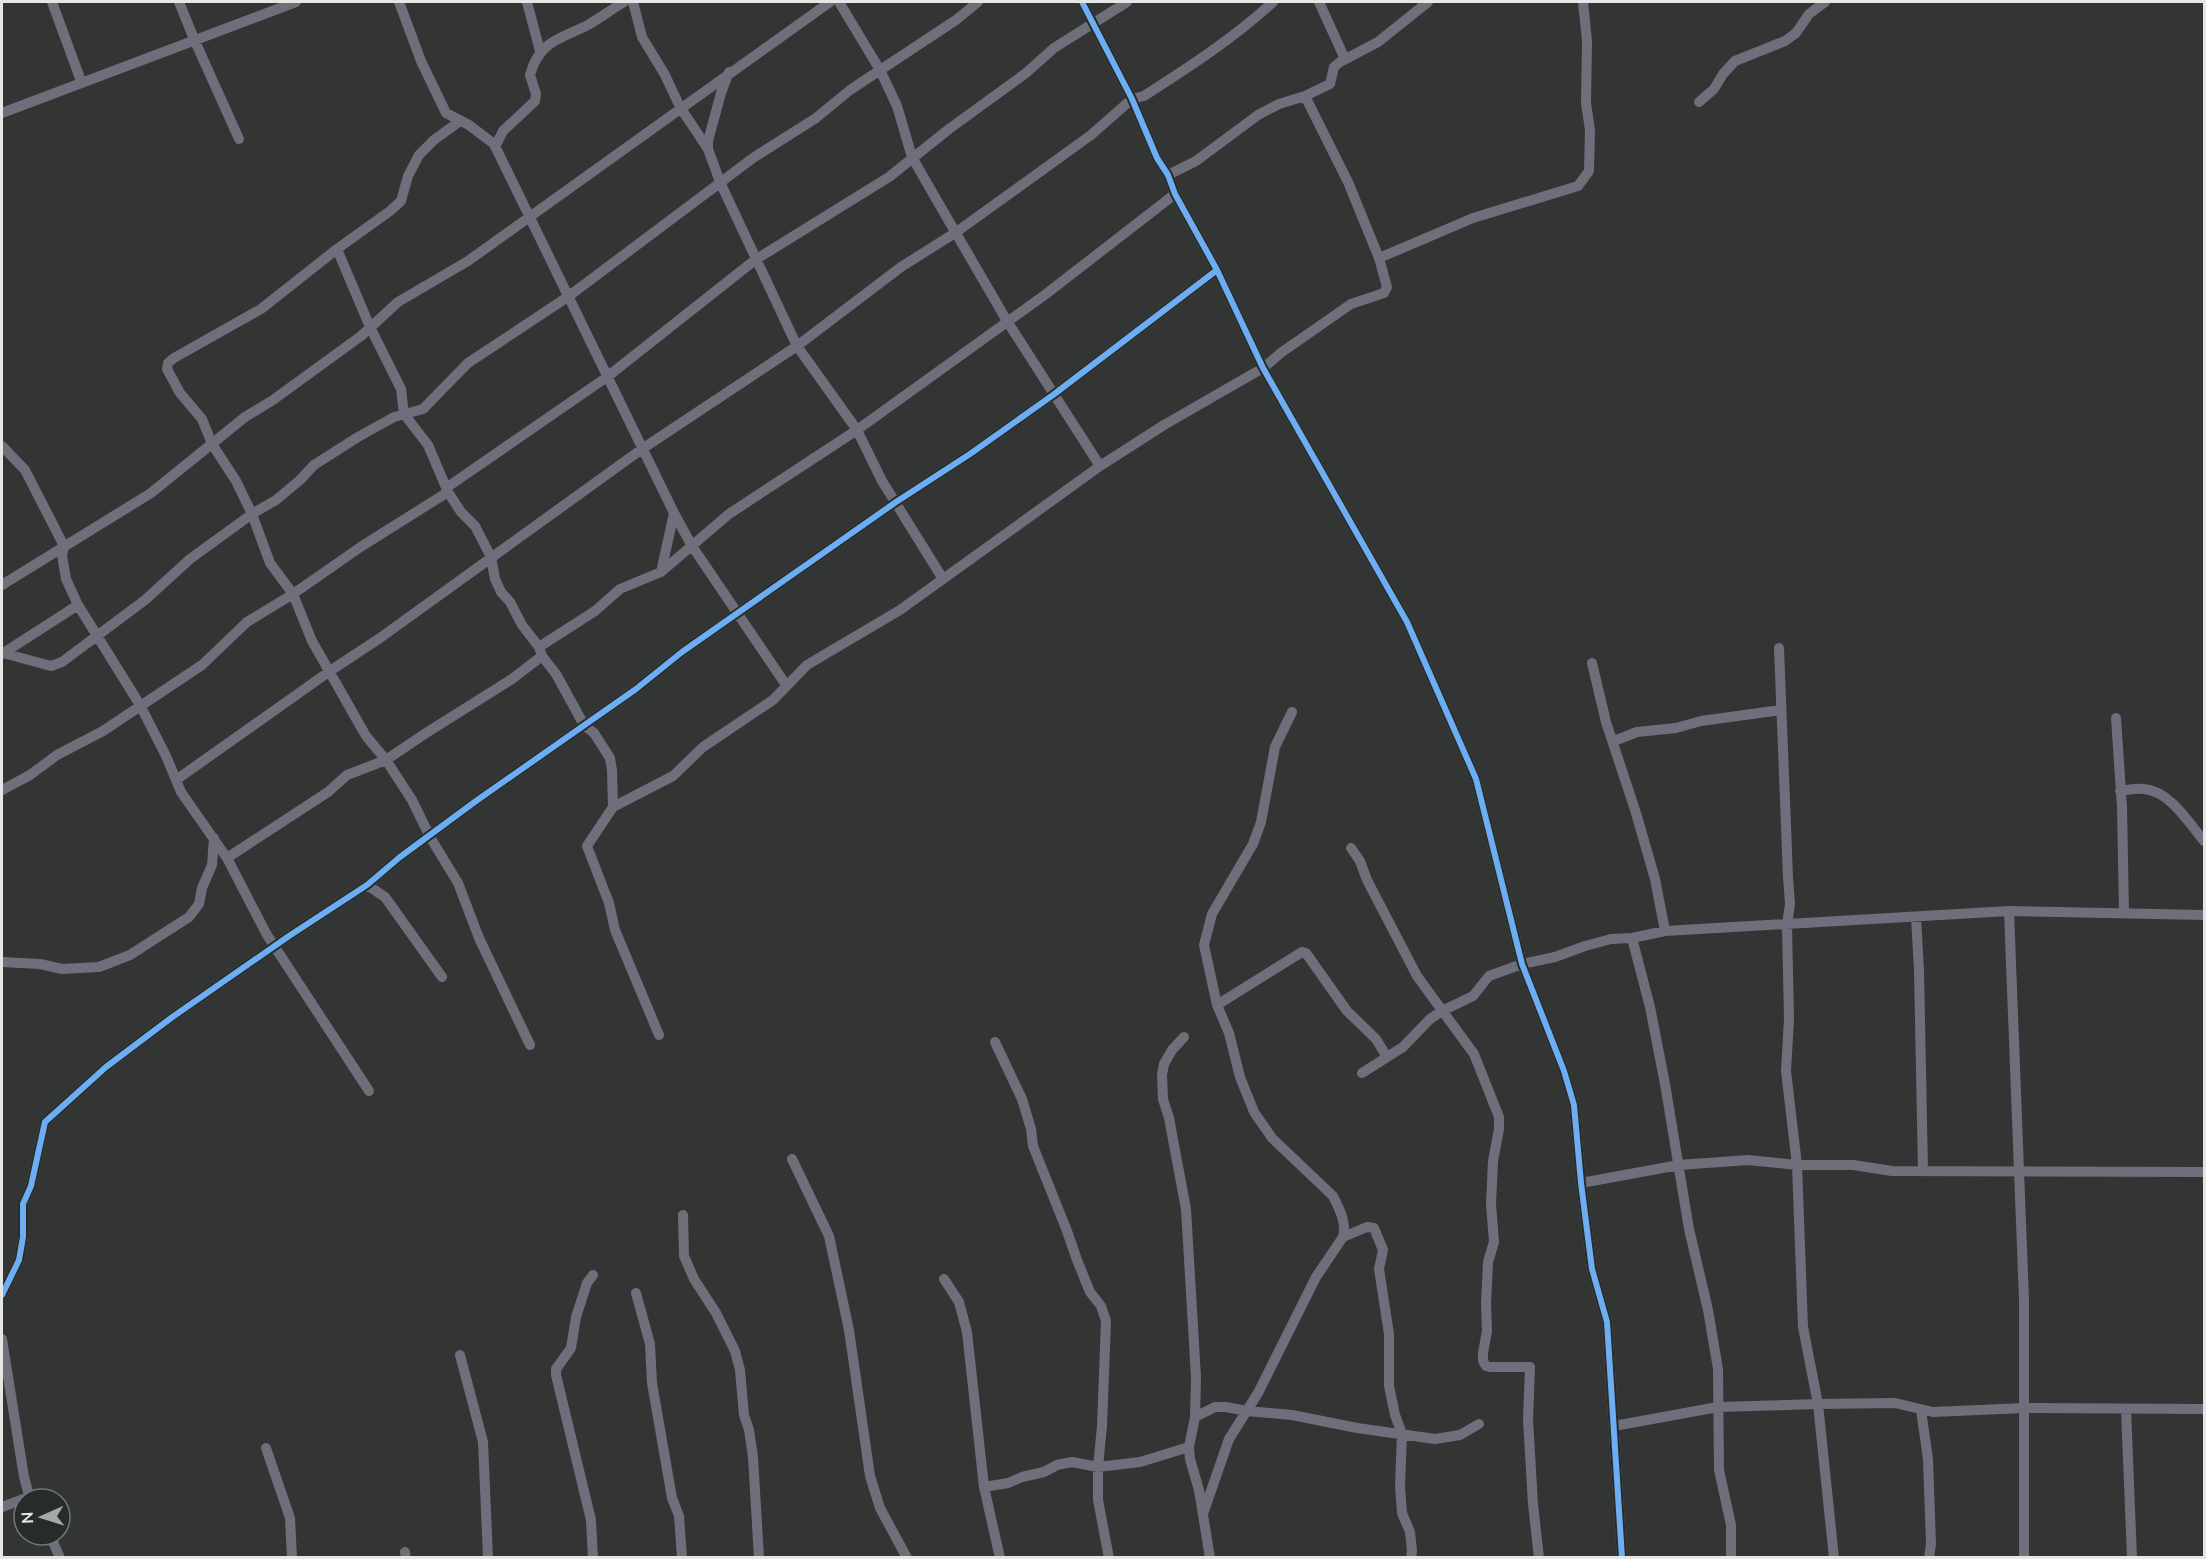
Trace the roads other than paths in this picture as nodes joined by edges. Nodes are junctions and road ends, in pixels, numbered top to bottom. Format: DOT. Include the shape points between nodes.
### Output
graph roads {
  1 [pos="52,2"];
  2 [pos="179,2"];
  3 [pos="296,2"];
  4 [pos="399,2"];
  5 [pos="527,2"];
  6 [pos="624,2"];
  7 [pos="633,2"];
  8 [pos="830,2"];
  9 [pos="839,2"];
  10 [pos="978,2"];
  11 [pos="1082,2"];
  12 [pos="1127,2"];
  13 [pos="1273,2"];
  14 [pos="1318,2"];
  15 [pos="1428,2"];
  16 [pos="1583,2"];
  17 [pos="1825,2"];
  18 [pos="1093,23"];
  19 [pos="194,39"];
  20 [pos="540,51"];
  21 [pos="1345,60"];
  22 [pos="880,70"];
  23 [pos="729,72"];
  24 [pos="81,81"];
  25 [pos="1305,96"];
  26 [pos="1132,99"];
  27 [pos="1699,102"];
  28 [pos="680,107"];
  29 [pos="2,113"];
  30 [pos="460,121"];
  31 [pos="239,139"];
  32 [pos="495,147"];
  33 [pos="708,149"];
  34 [pos="912,157"];
  35 [pos="1168,175"];
  36 [pos="720,182"];
  37 [pos="1175,194"];
  38 [pos="530,218"];
  39 [pos="955,233"];
  40 [pos="337,249"];
  41 [pos="1379,258"];
  42 [pos="755,260"];
  43 [pos="1217,270"];
  44 [pos="569,297"];
  45 [pos="1007,321"];
  46 [pos="370,327"];
  47 [pos="797,346"];
  48 [pos="1263,368"];
  49 [pos="606,377"];
  50 [pos="1053,395"];
  51 [pos="404,414"];
  52 [pos="857,429"];
  53 [pos="212,444"];
  54 [pos="2,446"];
  55 [pos="642,449"];
  56 [pos="1100,466"];
  57 [pos="447,490"];
  58 [pos="896,502"];
  59 [pos="674,513"];
  60 [pos="252,514"];
  61 [pos="63,546"];
  62 [pos="692,546"];
  63 [pos="491,557"];
  64 [pos="661,572"];
  65 [pos="943,579"];
  66 [pos="2,585"];
  67 [pos="292,594"];
  68 [pos="78,605"];
  69 [pos="739,614"];
  70 [pos="98,636"];
  71 [pos="1779,648"];
  72 [pos="541,652"];
  73 [pos="2,654"];
  74 [pos="1592,663"];
  75 [pos="330,671"];
  76 [pos="786,685"];
  77 [pos="140,705"];
  78 [pos="1781,710"];
  79 [pos="1292,712"];
  80 [pos="2116,718"];
  81 [pos="584,725"];
  82 [pos="1614,741"];
  83 [pos="386,760"];
  84 [pos="176,780"];
  85 [pos="2,790"];
  86 [pos="2120,791"];
  87 [pos="613,807"];
  88 [pos="429,837"];
  89 [pos="213,838"];
  90 [pos="2205,841"];
  91 [pos="1351,848"];
  92 [pos="227,858"];
  93 [pos="367,885"];
  94 [pos="2009,911"];
  95 [pos="2124,913"];
  96 [pos="2205,915"];
  97 [pos="1916,917"];
  98 [pos="1787,926"];
  99 [pos="1665,931"];
  100 [pos="1632,938"];
  101 [pos="275,946"];
  102 [pos="2,962"];
  103 [pos="1522,964"];
  104 [pos="442,977"];
  105 [pos="1217,1005"];
  106 [pos="1442,1011"];
  107 [pos="659,1035"];
  108 [pos="1184,1037"];
  109 [pos="995,1042"];
  110 [pos="530,1046"];
  111 [pos="1387,1058"];
  112 [pos="1362,1073"];
  113 [pos="369,1091"];
  114 [pos="792,1159"];
  115 [pos="1679,1165"];
  116 [pos="1797,1165"];
  117 [pos="2020,1170"];
  118 [pos="1923,1171"];
  119 [pos="2205,1173"];
  120 [pos="1581,1183"];
  121 [pos="683,1215"];
  122 [pos="1343,1237"];
  123 [pos="593,1275"];
  124 [pos="944,1279"];
  125 [pos="636,1293"];
  126 [pos="2,1295"];
  127 [pos="2,1339"];
  128 [pos="460,1355"];
  129 [pos="1818,1404"];
  130 [pos="1718,1407"];
  131 [pos="2024,1408"];
  132 [pos="2126,1409"];
  133 [pos="2205,1409"];
  134 [pos="1921,1410"];
  135 [pos="1247,1411"];
  136 [pos="1195,1417"];
  137 [pos="1479,1424"];
  138 [pos="1614,1426"];
  139 [pos="1402,1434"];
  140 [pos="1189,1447"];
  141 [pos="266,1448"];
  142 [pos="1098,1467"];
  143 [pos="27,1487"];
  144 [pos="984,1487"];
  145 [pos="1204,1511"];
  146 [pos="292,1557"];
  147 [pos="488,1557"];
  148 [pos="593,1557"];
  149 [pos="682,1557"];
  150 [pos="759,1557"];
  151 [pos="907,1557"];
  152 [pos="1000,1557"];
  153 [pos="1109,1557"];
  154 [pos="1210,1557"];
  155 [pos="1411,1557"];
  156 [pos="1539,1557"];
  157 [pos="1622,1557"];
  158 [pos="1731,1557"];
  159 [pos="1834,1557"];
  160 [pos="1929,1557"];
  161 [pos="2024,1557"];
  162 [pos="2132,1557"];
  1 -- 24 [label="street"];
  2 -- 19 [label="street"];
  3 -- 19 [label="street"];
  4 -- 30 [label="street" via="446,113"];
  5 -- 20 [label="street"];
  6 -- 20 [label="street"];
  7 -- 28 [label="street" via="642,37"];
  8 -- 23 [label="street"];
  9 -- 22 [label="street"];
  10 -- 22 [label="street"];
  11 -- 18 [label="street"];
  12 -- 18 [label="street"];
  13 -- 26 [label="street" via="1206,56 1144,96"];
  14 -- 21 [label="street"];
  15 -- 21 [label="street" via="1378,42"];
  16 -- 41 [label="street" via="1589,171 1578,186 1473,218"];
  17 -- 27 [label="street" via="1785,41 1735,61"];
  18 -- 26 [label="street"];
  18 -- 34 [label="street" via="1054,48"];
  19 -- 24 [label="street"];
  19 -- 31 [label="street"];
  20 -- 32 [label="street" via="530,75 535,101 503,131"];
  21 -- 25 [label="street" via="1334,67 1330,84"];
  22 -- 34 [label="street" via="897,106"];
  22 -- 36 [label="street"];
  23 -- 28 [label="street"];
  23 -- 33 [label="street"];
  24 -- 29 [label="street"];
  25 -- 35 [label="street" via="1258,115 1196,160"];
  25 -- 41 [label="street"];
  26 -- 35 [label="street"];
  26 -- 39 [label="street" via="1091,135"];
  28 -- 33 [label="street"];
  28 -- 38 [label="street"];
  30 -- 32 [label="street"];
  30 -- 40 [label="street" via="419,155 401,201"];
  32 -- 38 [label="street"];
  33 -- 36 [label="street"];
  34 -- 39 [label="street"];
  34 -- 42 [label="street" via="889,177"];
  35 -- 37 [label="street"];
  36 -- 42 [label="street"];
  36 -- 44 [label="street"];
  37 -- 43 [label="street"];
  37 -- 45 [label="street"];
  38 -- 44 [label="street"];
  38 -- 46 [label="street" via="398,302"];
  39 -- 45 [label="street"];
  39 -- 47 [label="street" via="901,267"];
  40 -- 46 [label="street"];
  40 -- 53 [label="street" via="261,309 168,363 180,393 202,419"];
  41 -- 48 [label="street" via="1387,287 1384,293 1351,304"];
  42 -- 47 [label="street"];
  42 -- 49 [label="street"];
  43 -- 48 [label="street"];
  43 -- 50 [label="street"];
  44 -- 49 [label="street"];
  44 -- 51 [label="street" via="468,363 423,409"];
  45 -- 50 [label="street"];
  45 -- 52 [label="street"];
  46 -- 51 [label="street" via="400,389"];
  46 -- 53 [label="street"];
  47 -- 52 [label="street"];
  47 -- 55 [label="street"];
  48 -- 56 [label="street" via="1164,424"];
  48 -- 103 [label="street" via="1407,622 1476,779"];
  49 -- 55 [label="street"];
  49 -- 57 [label="street"];
  50 -- 56 [label="street"];
  50 -- 58 [label="street"];
  51 -- 57 [label="street" via="428,445"];
  51 -- 60 [label="street" via="323,459 276,500"];
  52 -- 58 [label="street"];
  52 -- 62 [label="street" via="729,514"];
  53 -- 60 [label="street"];
  53 -- 61 [label="street" via="151,493"];
  54 -- 61 [label="street" via="25,470"];
  55 -- 59 [label="street"];
  55 -- 63 [label="street"];
  56 -- 65 [label="street"];
  57 -- 63 [label="street" via="475,526"];
  57 -- 67 [label="street"];
  58 -- 65 [label="street"];
  58 -- 69 [label="street"];
  59 -- 62 [label="street"];
  59 -- 64 [label="street"];
  60 -- 67 [label="street" via="270,563"];
  60 -- 70 [label="street" via="190,559"];
  61 -- 66 [label="street"];
  61 -- 68 [label="street" via="66,579"];
  62 -- 64 [label="street"];
  62 -- 69 [label="street"];
  63 -- 72 [label="street" via="501,592"];
  63 -- 75 [label="street"];
  64 -- 72 [label="street" via="620,589"];
  65 -- 76 [label="street" via="900,610 807,664"];
  67 -- 75 [label="street"];
  67 -- 77 [label="street" via="247,622 202,665"];
  68 -- 70 [label="street"];
  68 -- 73 [label="street"];
  69 -- 76 [label="street"];
  69 -- 81 [label="street"];
  70 -- 73 [label="street" via="51,666"];
  70 -- 77 [label="street"];
  71 -- 78 [label="street"];
  72 -- 81 [label="street"];
  72 -- 83 [label="street" via="512,679"];
  74 -- 82 [label="street"];
  75 -- 83 [label="street" via="366,736"];
  75 -- 84 [label="street"];
  76 -- 87 [label="street" via="773,700 703,747 673,776"];
  77 -- 84 [label="street"];
  77 -- 85 [label="street"];
  78 -- 82 [label="street" via="1637,732"];
  78 -- 98 [label="street" via="1791,893"];
  79 -- 105 [label="street" via="1275,747 1253,844 1212,914 1204,945"];
  80 -- 86 [label="street"];
  81 -- 87 [label="street" via="610,758"];
  81 -- 88 [label="street"];
  82 -- 99 [label="street" via="1655,879"];
  83 -- 88 [label="street" via="412,800"];
  83 -- 92 [label="street" via="347,775 328,792"];
  84 -- 89 [label="street"];
  86 -- 90 [label="street" via="2145,789 2168,798"];
  86 -- 95 [label="street"];
  87 -- 107 [label="street" via="586,846 609,903 615,930"];
  88 -- 93 [label="street"];
  88 -- 110 [label="street" via="458,884"];
  89 -- 92 [label="street"];
  89 -- 102 [label="street" via="212,866 199,904 189,917 130,955 99,967 62,969"];
  91 -- 106 [label="street" via="1417,976"];
  92 -- 101 [label="street"];
  93 -- 101 [label="street"];
  93 -- 104 [label="street" via="385,897"];
  94 -- 95 [label="street"];
  94 -- 97 [label="street"];
  94 -- 117 [label="street"];
  95 -- 96 [label="street"];
  97 -- 98 [label="street"];
  97 -- 118 [label="street"];
  98 -- 99 [label="street"];
  98 -- 116 [label="street" via="1786,1071"];
  99 -- 100 [label="street"];
  100 -- 103 [label="street" via="1611,939"];
  100 -- 115 [label="street" via="1650,1007"];
  101 -- 113 [label="street"];
  101 -- 126 [label="street" via="106,1067 45,1122 31,1186 23,1204 19,1260"];
  103 -- 106 [label="street" via="1488,976 1473,996"];
  103 -- 120 [label="street" via="1574,1105"];
  105 -- 111 [label="street" via="1306,953"];
  105 -- 122 [label="street" via="1254,1112 1272,1138 1333,1196 1346,1229"];
  106 -- 111 [label="street"];
  106 -- 156 [label="street" via="1474,1054 1499,1117 1491,1204 1494,1242 1488,1262 1483,1361 1490,1367 1530,1367 1529,1431"];
  108 -- 136 [label="street" via="1172,1050 1162,1075 1163,1099 1186,1209"];
  109 -- 142 [label="street" via="1022,1099 1033,1146 1077,1260 1106,1321"];
  111 -- 112 [label="street"];
  114 -- 151 [label="street" via="829,1236 849,1330 870,1476 880,1508"];
  115 -- 116 [label="street" via="1748,1160"];
  115 -- 120 [label="street"];
  115 -- 130 [label="street" via="1714,1346"];
  116 -- 118 [label="street"];
  116 -- 129 [label="street" via="1803,1327"];
  117 -- 118 [label="street"];
  117 -- 119 [label="street"];
  117 -- 131 [label="street"];
  120 -- 138 [label="street" via="1592,1269 1607,1322"];
  121 -- 150 [label="street" via="684,1256 716,1312 740,1370 753,1457"];
  122 -- 135 [label="street" via="1316,1277"];
  122 -- 139 [label="street" via="1367,1227 1374,1228 1379,1235 1383,1250 1379,1269 1389,1334 1389,1386"];
  123 -- 148 [label="street" via="576,1317 572,1348 556,1369 556,1375 591,1520"];
  124 -- 144 [label="street" via="959,1302 967,1332"];
  125 -- 149 [label="street" via="647,1326 652,1383 672,1498 679,1516"];
  127 -- 143 [label="street"];
  128 -- 147 [label="street" via="483,1442"];
  129 -- 130 [label="street"];
  129 -- 134 [label="street" via="1895,1403"];
  129 -- 159 [label="street"];
  130 -- 138 [label="street"];
  130 -- 158 [label="street" via="1719,1470 1731,1525"];
  131 -- 132 [label="street"];
  131 -- 134 [label="street"];
  131 -- 161 [label="street"];
  132 -- 133 [label="street"];
  132 -- 162 [label="street"];
  134 -- 160 [label="street" via="1928,1459"];
  135 -- 136 [label="street" via="1215,1407"];
  135 -- 139 [label="street" via="1292,1414"];
  135 -- 145 [label="street" via="1229,1439"];
  136 -- 140 [label="street"];
  137 -- 139 [label="street" via="1460,1435 1435,1439"];
  138 -- 157 [label="street"];
  139 -- 155 [label="street" via="1400,1486"];
  140 -- 142 [label="street" via="1140,1462"];
  140 -- 145 [label="street"];
  141 -- 146 [label="street" via="290,1518"];
  142 -- 144 [label="street" via="1065,1464"];
  142 -- 153 [label="street" via="1098,1500"];
  144 -- 152 [label="street"];
  145 -- 154 [label="street"];
}
